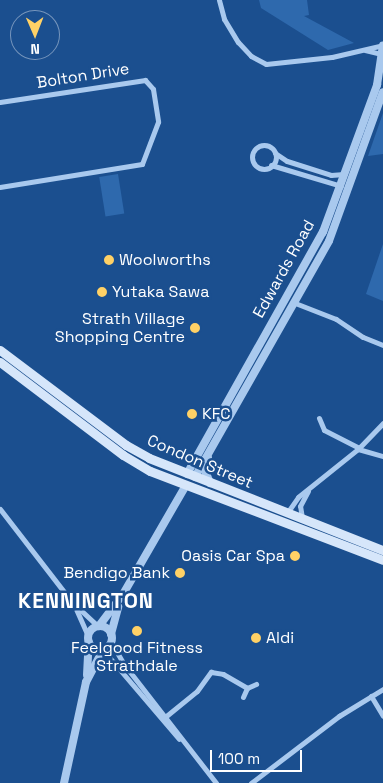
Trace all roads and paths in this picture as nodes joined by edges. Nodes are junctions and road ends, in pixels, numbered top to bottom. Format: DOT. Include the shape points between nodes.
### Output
graph roads {
  1 [pos="218,0"];
  2 [pos="383,45"];
  3 [pos="365,50"];
  4 [pos="382,56"];
  5 [pos="383,92"];
  6 [pos="0,102"];
  7 [pos="275,153"];
  8 [pos="271,166"];
  9 [pos="344,174"];
  10 [pos="351,183"];
  11 [pos="340,186"];
  12 [pos="0,187"];
  13 [pos="295,303"];
  14 [pos="383,345"];
  15 [pos="0,350"];
  16 [pos="1,365"];
  17 [pos="319,418"];
  18 [pos="383,423"];
  19 [pos="358,448"];
  20 [pos="210,452"];
  21 [pos="383,456"];
  22 [pos="191,476"];
  23 [pos="210,483"];
  24 [pos="186,486"];
  25 [pos="308,490"];
  26 [pos="0,508"];
  27 [pos="0,513"];
  28 [pos="287,513"];
  29 [pos="302,519"];
  30 [pos="7,520"];
  31 [pos="311,532"];
  32 [pos="383,550"];
  33 [pos="383,560"];
  34 [pos="122,596"];
  35 [pos="72,602"];
  36 [pos="99,626"];
  37 [pos="111,638"];
  38 [pos="88,639"];
  39 [pos="103,650"];
  40 [pos="86,682"];
  41 [pos="256,684"];
  42 [pos="247,688"];
  43 [pos="383,689"];
  44 [pos="371,696"];
  45 [pos="243,697"];
  46 [pos="166,716"];
  47 [pos="383,716"];
  48 [pos="187,746"];
  49 [pos="64,783"];
  50 [pos="216,783"];
  51 [pos="251,783"];
  1 -- 3 [label="street" via="224,19 238,42 251,56 266,64 302,62"];
  2 -- 3 [label="street"];
  2 -- 4 [label="street, Edwards Road"];
  3 -- 4 [label="street"];
  4 -- 9 [label="street, Edwards Road" via="379,79"];
  5 -- 10 [label="street, Edwards Road"];
  6 -- 12 [label="street, Bolton Drive" via="145,80 153,89 158,122 142,164"];
  7 -- 8 [label="street"];
  7 -- 8 [label="street" via="263,145 253,152 255,165 261,168"];
  7 -- 9 [label="street" via="286,161 331,175"];
  8 -- 11 [label="street"];
  9 -- 11 [label="street, Edwards Road"];
  10 -- 11 [label="street"];
  10 -- 13 [label="street, Edwards Road" via="332,235"];
  11 -- 22 [label="street, Edwards Road" via="318,242"];
  13 -- 14 [label="street" via="336,319 363,337"];
  13 -- 20 [label="street, Edwards Road"];
  15 -- 22 [label="main road, Condon Street" via="133,449"];
  16 -- 24 [label="main road, Condon Street" via="124,455 150,471"];
  17 -- 19 [label="street" via="324,430"];
  18 -- 19 [label="street"];
  19 -- 21 [label="street"];
  19 -- 25 [label="street"];
  20 -- 22 [label="street, Edwards Road"];
  20 -- 23 [label="street" via="206,470"];
  22 -- 23 [label="main road, Condon Street"];
  22 -- 24 [label="main road, Edwards Road"];
  23 -- 28 [label="main road, Condon Street"];
  24 -- 31 [label="main road, Condon Street"];
  24 -- 34 [label="street, Edwards Road"];
  25 -- 28 [label="street" via="290,505"];
  25 -- 29 [label="street" via="300,506"];
  26 -- 30 [label="street"];
  27 -- 30 [label="street"];
  28 -- 29 [label="main road, Condon Street"];
  28 -- 31 [label="main road" via="290,519"];
  29 -- 32 [label="main road, Condon Street"];
  30 -- 35 [label="street"];
  31 -- 33 [label="main road, Condon Street"];
  34 -- 36 [label="street, Edwards Road"];
  34 -- 37 [label="street, Edwards Road"];
  35 -- 36 [label="street"];
  35 -- 38 [label="street"];
  36 -- 37 [label="street"];
  36 -- 38 [label="street, Edwards Road"];
  37 -- 39 [label="street"];
  37 -- 46 [label="street" via="123,663"];
  38 -- 39 [label="street" via="94,648"];
  38 -- 40 [label="street"];
  39 -- 40 [label="street"];
  39 -- 48 [label="street"];
  40 -- 49 [label="street"];
  41 -- 42 [label="street"];
  42 -- 45 [label="street"];
  42 -- 46 [label="street" via="223,674 211,672 193,695"];
  43 -- 44 [label="street"];
  44 -- 47 [label="street"];
  44 -- 51 [label="street" via="339,716"];
  46 -- 48 [label="street"];
  48 -- 50 [label="street"];
}
